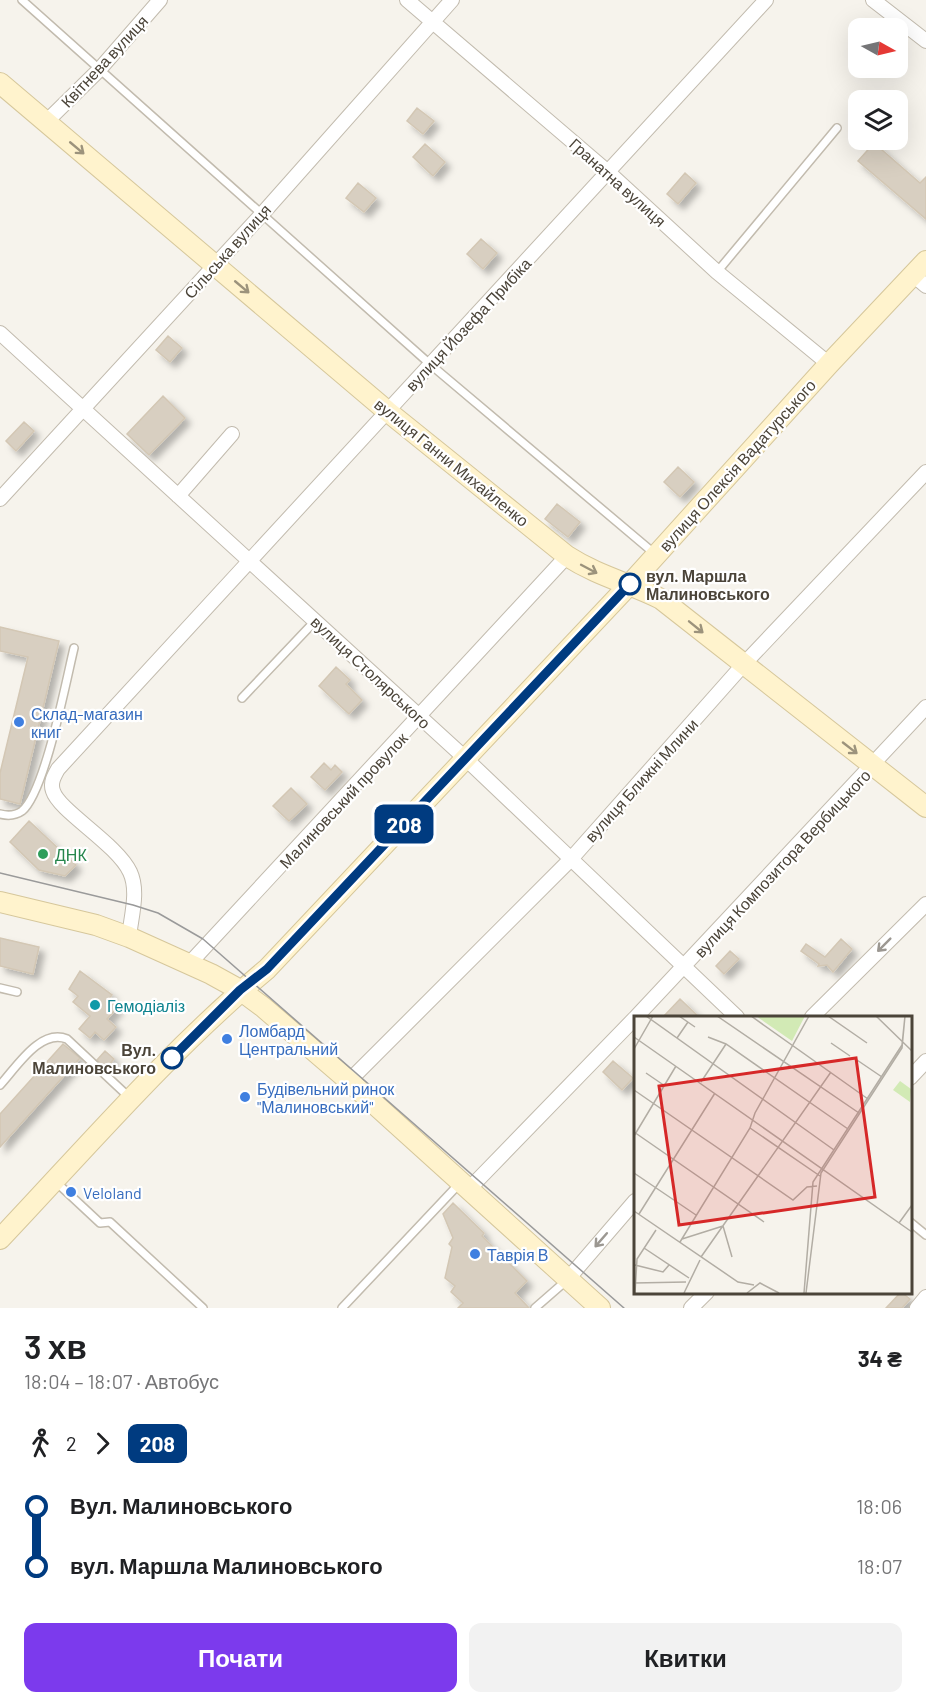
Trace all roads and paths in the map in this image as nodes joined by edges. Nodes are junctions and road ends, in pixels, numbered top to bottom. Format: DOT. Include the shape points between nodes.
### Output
graph roads {
  1 [pos="22,0"];
  2 [pos="160,0"];
  3 [pos="407,0"];
  4 [pos="452,0"];
  5 [pos="766,0"];
  6 [pos="873,0"];
  7 [pos="432,20"];
  8 [pos="924,37"];
  9 [pos="99,70"];
  10 [pos="0,83"];
  11 [pos="46,122"];
  12 [pos="837,128"];
  13 [pos="608,172"];
  14 [pos="262,213"];
  15 [pos="215,265"];
  16 [pos="717,272"];
  17 [pos="922,274"];
  18 [pos="0,333"];
  19 [pos="829,364"];
  20 [pos="431,365"];
  21 [pos="83,410"];
  22 [pos="387,411"];
  23 [pos="232,434"];
  24 [pos="926,472"];
  25 [pos="178,496"];
  26 [pos="0,499"];
  27 [pos="655,554"];
  28 [pos="567,556"];
  29 [pos="249,560"];
  30 [pos="630,584"];
  31 [pos="315,621"];
  32 [pos="74,648"];
  33 [pos="743,665"];
  34 [pos="243,698"];
  35 [pos="926,707"];
  36 [pos="419,718"];
  37 [pos="465,758"];
  38 [pos="873,766"];
  39 [pos="48,781"];
  40 [pos="926,807"];
  41 [pos="0,814"];
  42 [pos="571,859"];
  43 [pos="0,902"];
  44 [pos="926,904"];
  45 [pos="129,937"];
  46 [pos="189,964"];
  47 [pos="685,966"];
  48 [pos="0,988"];
  49 [pos="240,990"];
  50 [pos="17,992"];
  51 [pos="636,1016"];
  52 [pos="736,1016"];
  53 [pos="813,1016"];
  54 [pos="634,1018"];
  55 [pos="926,1061"];
  56 [pos="911,1076"];
  57 [pos="349,1081"];
  58 [pos="0,1085"];
  59 [pos="132,1100"];
  60 [pos="55,1181"];
  61 [pos="464,1186"];
  62 [pos="634,1202"];
  63 [pos="911,1224"];
  64 [pos="926,1235"];
  65 [pos="0,1239"];
  66 [pos="567,1280"];
  67 [pos="706,1293"];
  68 [pos="926,1298"];
  69 [pos="203,1308"];
  70 [pos="342,1308"];
  71 [pos="535,1308"];
  72 [pos="600,1308"];
  73 [pos="691,1308"];
  74 [pos="916,1308"];
  1 -- 9 [label="lane"];
  2 -- 9 [label="street, Квітнева вулиця"];
  3 -- 7 [label="street, Гранатна вулиця"];
  4 -- 7 [label="street, Сільська вулиця"];
  5 -- 13 [label="street, вулиця Йозефа Прибіка"];
  6 -- 8 [label="street"];
  7 -- 13 [label="street, Гранатна вулиця"];
  7 -- 14 [label="street, Сільська вулиця"];
  9 -- 11 [label="street, Квітнева вулиця"];
  9 -- 14 [label="lane"];
  10 -- 11 [label="street, вулиця Ганни Михайленко"];
  11 -- 15 [label="street, вулиця Ганни Михайленко, one-way"];
  12 -- 16 [label="lane"];
  13 -- 16 [label="street, Гранатна вулиця"];
  13 -- 20 [label="street, вулиця Йозефа Прибіка"];
  14 -- 15 [label="street, Сільська вулиця"];
  14 -- 20 [label="lane"];
  15 -- 21 [label="street, Сільська вулиця"];
  15 -- 22 [label="street, вулиця Ганни Михайленко, one-way"];
  16 -- 19 [label="street, Гранатна вулиця"];
  17 -- 19 [label="street, вулиця Олексія Вадатурського"];
  18 -- 21 [label="street, вулиця Столярського"];
  19 -- 27 [label="street, вулиця Олексія Вадатурського"];
  20 -- 22 [label="street, вулиця Йозефа Прибіка"];
  20 -- 27 [label="lane"];
  21 -- 25 [label="street, вулиця Столярського"];
  21 -- 26 [label="street, Сільська вулиця"];
  22 -- 28 [label="street, вулиця Ганни Михайленко"];
  22 -- 29 [label="street, вулиця Йозефа Прибіка"];
  23 -- 25 [label="street"];
  24 -- 33 [label="street, вулиця Ближні Млини"];
  25 -- 29 [label="street, вулиця Столярського"];
  27 -- 30 [label="street, вулиця Олексія Вадатурського"];
  28 -- 30 [label="street, вулиця Ганни Михайленко, one-way" via="591,572"];
  28 -- 36 [label="street, Малиновський провулок"];
  29 -- 31 [label="street, вулиця Столярського"];
  29 -- 39 [label="street, вулиця Йозефа Прибіка"];
  30 -- 33 [label="street, вулиця Ганни Михайленко, one-way" via="661,599"];
  30 -- 37 [label="street, вулиця Олексія Вадатурського"];
  31 -- 34 [label="lane"];
  31 -- 36 [label="street, вулиця Столярського"];
  32 -- 39 [label="lane" via="50,750"];
  33 -- 38 [label="street, вулиця Ганни Михайленко, one-way"];
  33 -- 42 [label="street, вулиця Ближні Млини"];
  35 -- 38 [label="street, вулиця Композитора Вербицького"];
  36 -- 37 [label="street, вулиця Столярського"];
  36 -- 46 [label="street, Малиновський провулок"];
  37 -- 42 [label="street, вулиця Столярського"];
  37 -- 49 [label="street, вулиця Олексія Вадатурського" via="267,969"];
  38 -- 40 [label="street, вулиця Ганни Михайленко"];
  38 -- 47 [label="street, вулиця Композитора Вербицького"];
  39 -- 41 [label="lane" via="28,805 13,815"];
  39 -- 45 [label="street" via="56,796 122,858 131,874 135,889"];
  42 -- 47 [label="street, вулиця Столярського"];
  42 -- 57 [label="street, вулиця Ближні Млини"];
  43 -- 45 [label="street"];
  44 -- 53 [label="street, one-way"];
  45 -- 46 [label="street"];
  46 -- 49 [label="street"];
  47 -- 51 [label="street, вулиця Композитора Вербицького"];
  47 -- 52 [label="street, вулиця Столярського"];
  48 -- 50 [label="lane"];
  49 -- 57 [label="street"];
  49 -- 59 [label="street, вулиця Олексія Вадатурського"];
  54 -- 61 [label="street, вулиця Композитора Вербицького"];
  55 -- 56 [label="street"];
  57 -- 61 [label="street"];
  58 -- 59 [label="lane" via="37,1045 59,1036 67,1039"];
  59 -- 60 [label="street, вулиця Олексія Вадатурського"];
  60 -- 65 [label="street, вулиця Олексія Вадатурського"];
  60 -- 69 [label="lane" via="100,1223 110,1222"];
  61 -- 66 [label="street"];
  61 -- 70 [label="lane"];
  62 -- 66 [label="street, one-way"];
  63 -- 64 [label="lane"];
  66 -- 71 [label="lane"];
  66 -- 72 [label="street"];
  67 -- 73 [label="street"];
  68 -- 74 [label="street"];
}
